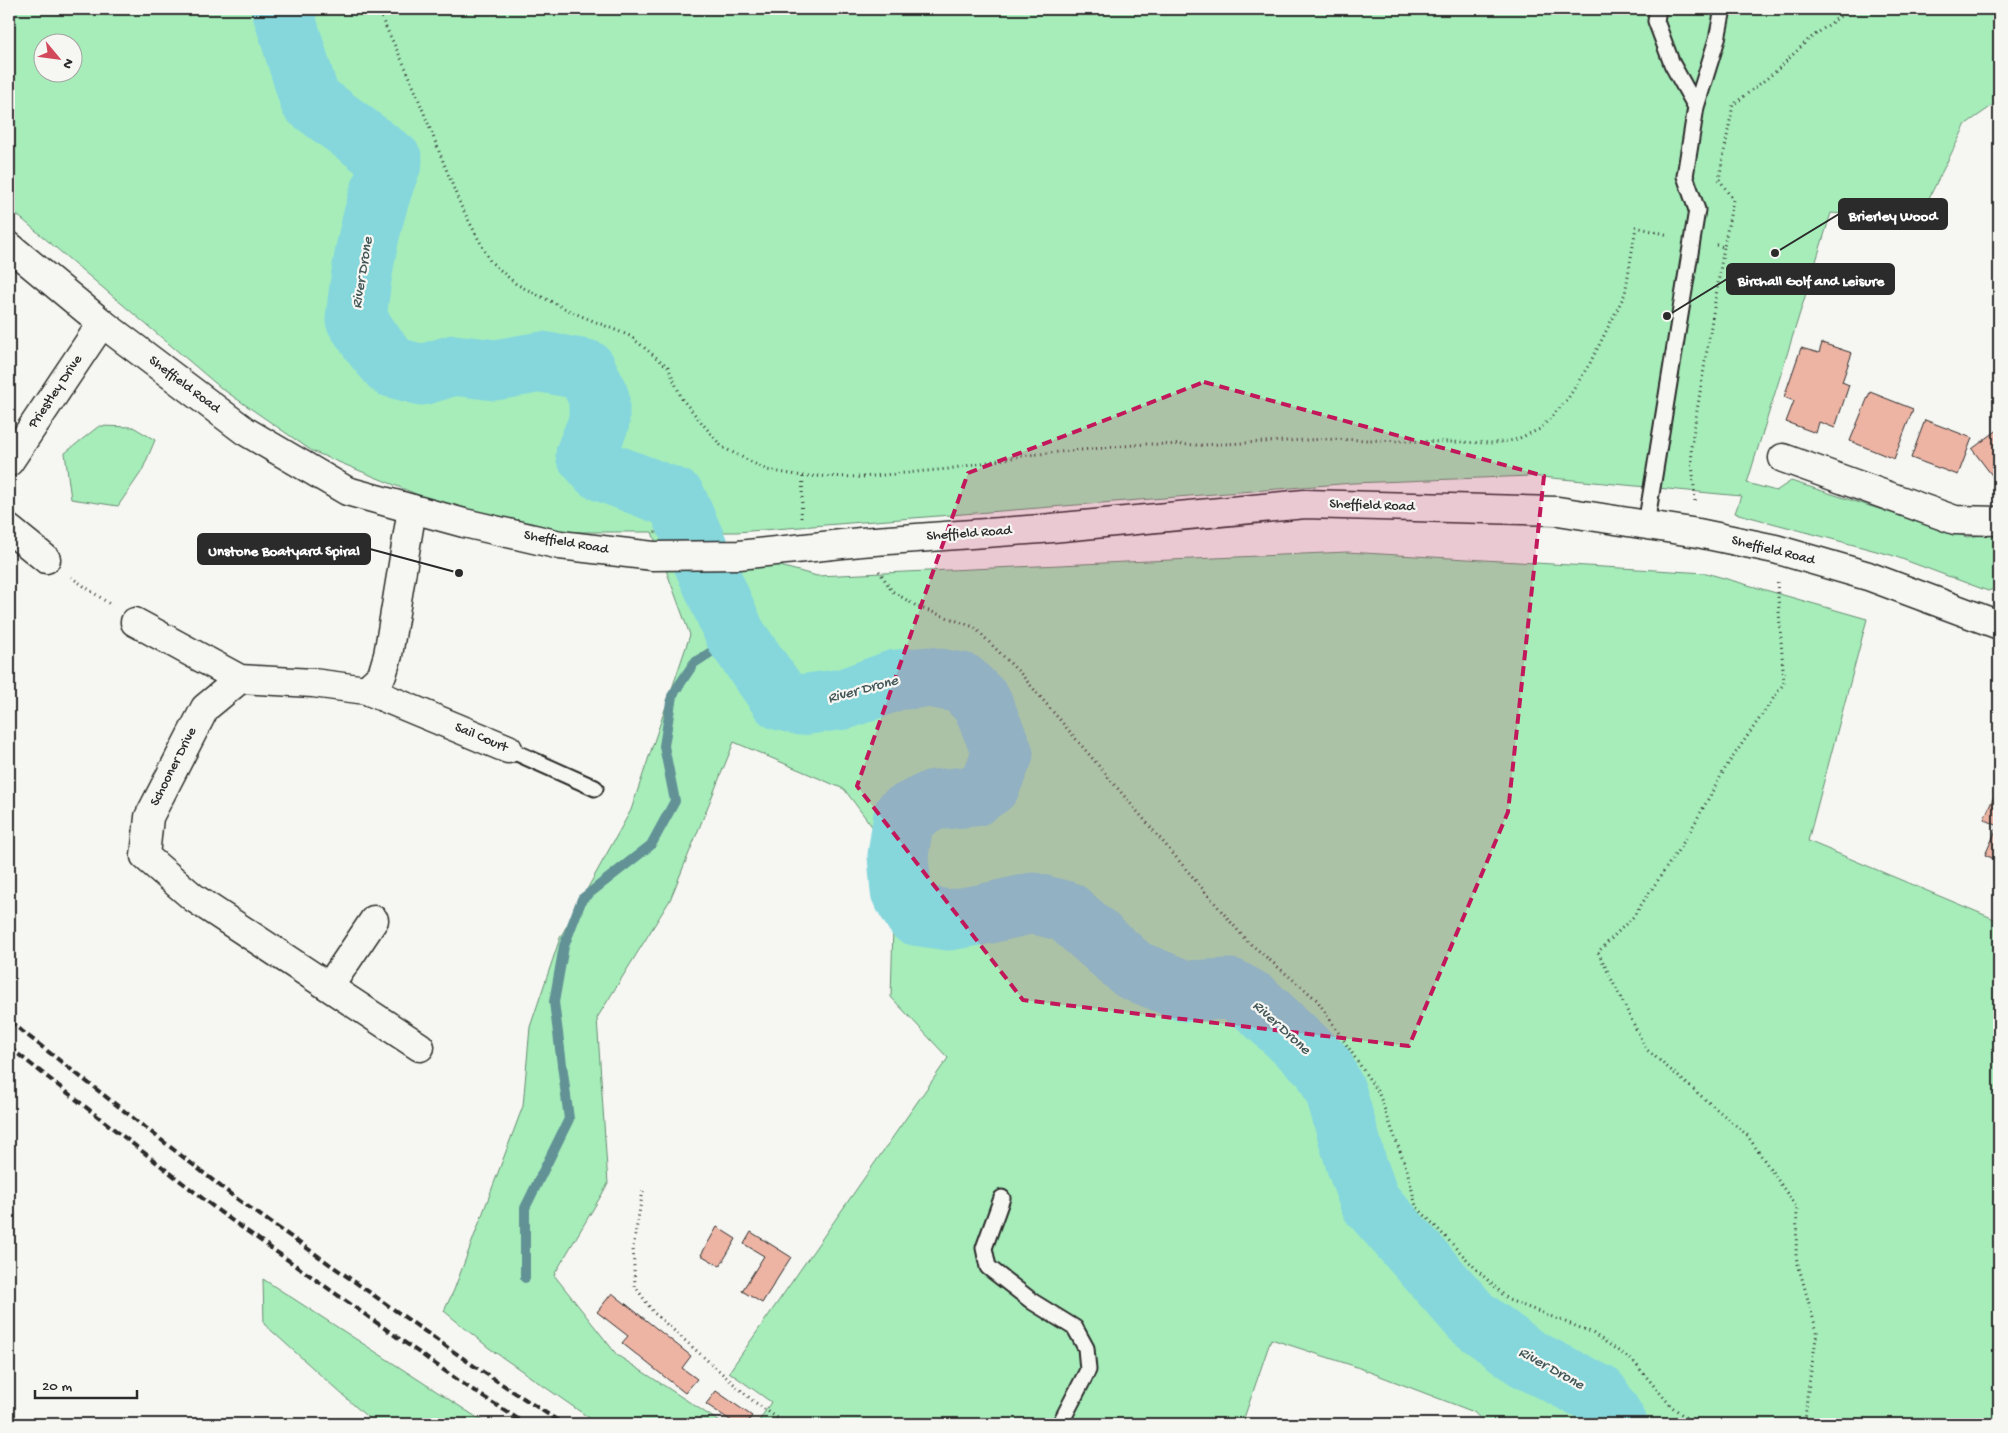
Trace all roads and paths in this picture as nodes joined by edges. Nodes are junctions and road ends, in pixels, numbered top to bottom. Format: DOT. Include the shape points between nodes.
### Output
graph roads {
  1 [pos="377,9"];
  2 [pos="1658,9"];
  3 [pos="1723,9"];
  4 [pos="1850,9"];
  5 [pos="1696,107"];
  6 [pos="1691,241"];
  7 [pos="9,246"];
  8 [pos="1724,247"];
  9 [pos="102,323"];
  10 [pos="1783,458"];
  11 [pos="9,462"];
  12 [pos="803,476"];
  13 [pos="412,509"];
  14 [pos="1999,520"];
  15 [pos="1646,525"];
  16 [pos="9,530"];
  17 [pos="1698,533"];
  18 [pos="861,542"];
  19 [pos="799,549"];
  20 [pos="1775,549"];
  21 [pos="46,559"];
  22 [pos="135,622"];
  23 [pos="1999,625"];
  24 [pos="240,679"];
  25 [pos="366,690"];
  26 [pos="508,749"];
  27 [pos="595,788"];
  28 [pos="374,920"];
  29 [pos="329,988"];
  30 [pos="420,1047"];
  31 [pos="643,1191"];
  32 [pos="1002,1198"];
  33 [pos="786,1424"];
  34 [pos="1060,1424"];
  35 [pos="1694,1424"];
  36 [pos="1805,1424"];
  1 -- 12 [label="path" via="408,73 460,204 490,262 516,284 630,336 668,367 682,400 722,447 767,470"];
  2 -- 5 [label="lane" via="1656,21 1672,64"];
  3 -- 5 [label="lane"];
  4 -- 8 [label="path" via="1808,40 1775,72 1733,105 1719,179 1733,200"];
  5 -- 6 [label="lane" via="1685,176 1697,210"];
  6 -- 8 [label="path"];
  6 -- 12 [label="path" via="1636,227 1625,294 1590,363 1567,400 1540,429 1515,440 1493,443 1325,439 1203,445 1145,444 1028,454 948,469 862,477"];
  6 -- 15 [label="lane"];
  7 -- 9 [label="main road, Sheffield Road"];
  8 -- 17 [label="path" via="1691,447"];
  9 -- 11 [label="main road, Priestley Drive"];
  9 -- 13 [label="main road, Sheffield Road" via="245,431 347,491"];
  10 -- 14 [label="main road" via="1955,520"];
  12 -- 19 [label="path"];
  13 -- 19 [label="main road, Sheffield Road" via="560,545 653,556 739,555"];
  13 -- 25 [label="main road" via="388,656 382,675"];
  15 -- 17 [label="main road, Sheffield Road"];
  15 -- 18 [label="main road, Sheffield Road" via="1558,511 1305,504"];
  16 -- 21 [label="main road"];
  17 -- 20 [label="main road, Sheffield Road"];
  18 -- 19 [label="main road, Sheffield Road"];
  18 -- 35 [label="path" via="892,591 918,607 974,627 1021,674 1246,940 1317,1000 1379,1094 1407,1170 1416,1206 1509,1300 1591,1332 1633,1361 1671,1406"];
  20 -- 23 [label="main road, Sheffield Road" via="1868,576"];
  20 -- 36 [label="path" via="1784,683 1726,767 1687,837 1633,917 1598,952 1646,1049 1747,1135 1797,1208 1796,1257 1817,1332"];
  21 -- 22 [label="path"];
  22 -- 24 [label="main road"];
  24 -- 25 [label="main road"];
  24 -- 29 [label="main road, Schooner Drive" via="205,708 149,816 145,856 194,898"];
  25 -- 26 [label="main road, Sail Court"];
  26 -- 27 [label="lane, Sail Court"];
  28 -- 29 [label="main road"];
  29 -- 30 [label="main road, Schooner Drive"];
  31 -- 33 [label="path" via="633,1247 635,1286 652,1312 753,1401"];
  32 -- 34 [label="lane" via="984,1248 988,1267 1033,1302 1075,1328 1086,1348 1088,1370"];
}
